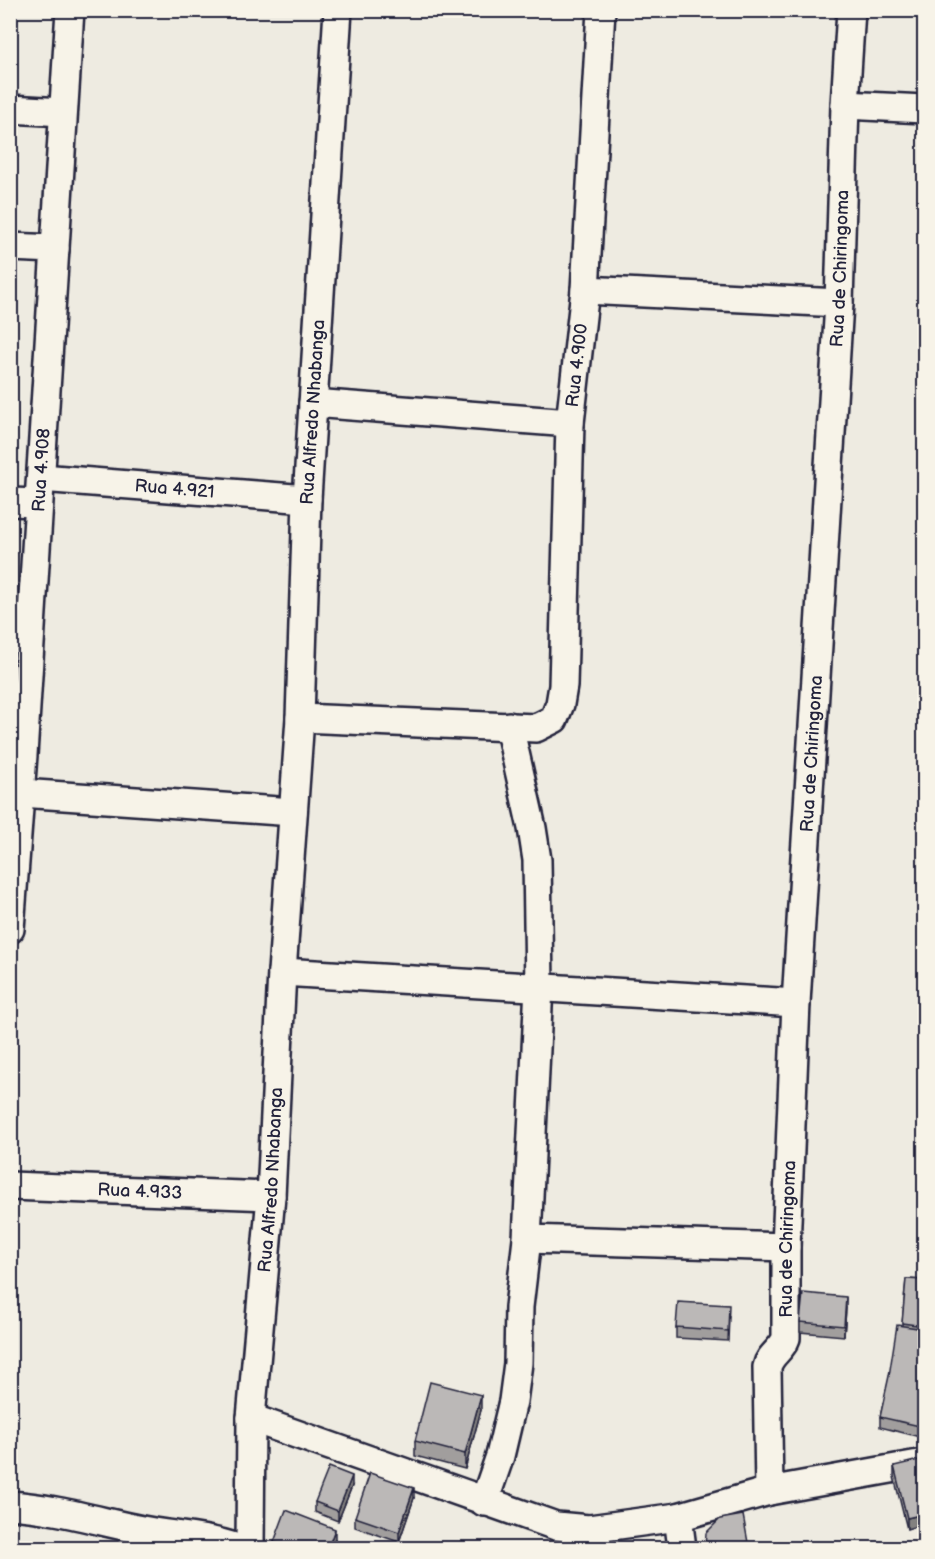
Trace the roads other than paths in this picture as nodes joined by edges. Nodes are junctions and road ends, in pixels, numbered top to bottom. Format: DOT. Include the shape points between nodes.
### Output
graph roads {
  1 [pos="70,10"];
  2 [pos="338,10"];
  3 [pos="601,10"];
  4 [pos="851,10"];
  5 [pos="845,105"];
  6 [pos="10,109"];
  7 [pos="924,109"];
  8 [pos="63,112"];
  9 [pos="10,247"];
  10 [pos="55,249"];
  11 [pos="585,290"];
  12 [pos="839,303"];
  13 [pos="313,403"];
  14 [pos="570,423"];
  15 [pos="40,491"];
  16 [pos="307,499"];
  17 [pos="10,502"];
  18 [pos="300,718"];
  19 [pos="509,726"];
  20 [pos="17,754"];
  21 [pos="21,793"];
  22 [pos="293,812"];
  23 [pos="10,929"];
  24 [pos="282,972"];
  25 [pos="539,987"];
  26 [pos="796,1003"];
  27 [pos="10,1186"];
  28 [pos="271,1196"];
  29 [pos="527,1239"];
  30 [pos="786,1247"];
  31 [pos="251,1418"];
  32 [pos="924,1463"];
  33 [pos="769,1491"];
  34 [pos="484,1502"];
  35 [pos="10,1505"];
  36 [pos="678,1516"];
  37 [pos="237,1548"];
  38 [pos="250,1548"];
  39 [pos="682,1548"];
  1 -- 8 [label="street, Rua 4.908"];
  2 -- 13 [label="street, Rua Alfredo Nhabanga"];
  3 -- 11 [label="street, Rua 4.900"];
  4 -- 5 [label="street, Rua de Chiringoma"];
  5 -- 7 [label="street"];
  5 -- 12 [label="street, Rua de Chiringoma"];
  6 -- 8 [label="street"];
  8 -- 10 [label="street, Rua 4.908"];
  9 -- 10 [label="street"];
  10 -- 15 [label="street, Rua 4.908"];
  11 -- 12 [label="street"];
  11 -- 14 [label="street, Rua 4.900"];
  12 -- 26 [label="street, Rua de Chiringoma"];
  13 -- 14 [label="street"];
  13 -- 16 [label="street, Rua Alfredo Nhabanga"];
  14 -- 19 [label="street, Rua 4.900" via="560,704 554,718 536,728"];
  15 -- 16 [label="street, Rua 4.921"];
  15 -- 17 [label="street, Rua 4.921"];
  15 -- 20 [label="street, Rua 4.908"];
  16 -- 18 [label="street, Rua Alfredo Nhabanga"];
  18 -- 19 [label="street"];
  18 -- 22 [label="street, Rua Alfredo Nhabanga"];
  19 -- 25 [label="street" via="537,860"];
  20 -- 21 [label="street, Rua 4.908"];
  21 -- 22 [label="street"];
  21 -- 23 [label="street, Rua 4.908"];
  22 -- 24 [label="street, Rua Alfredo Nhabanga"];
  24 -- 25 [label="street"];
  24 -- 28 [label="street, Rua Alfredo Nhabanga"];
  25 -- 26 [label="street"];
  25 -- 29 [label="street"];
  26 -- 30 [label="street, Rua de Chiringoma"];
  27 -- 28 [label="street, Rua 4.933"];
  28 -- 31 [label="street, Rua Alfredo Nhabanga"];
  29 -- 30 [label="street"];
  29 -- 34 [label="street" via="513,1401"];
  30 -- 33 [label="street, Rua de Chiringoma" via="786,1338 784,1345 769,1358 767,1367"];
  31 -- 34 [label="street"];
  31 -- 38 [label="street, Rua Alfredo Nhabanga"];
  32 -- 33 [label="street"];
  33 -- 36 [label="street"];
  34 -- 36 [label="street" via="556,1526 589,1529"];
  35 -- 37 [label="street"];
  36 -- 39 [label="street"];
}
